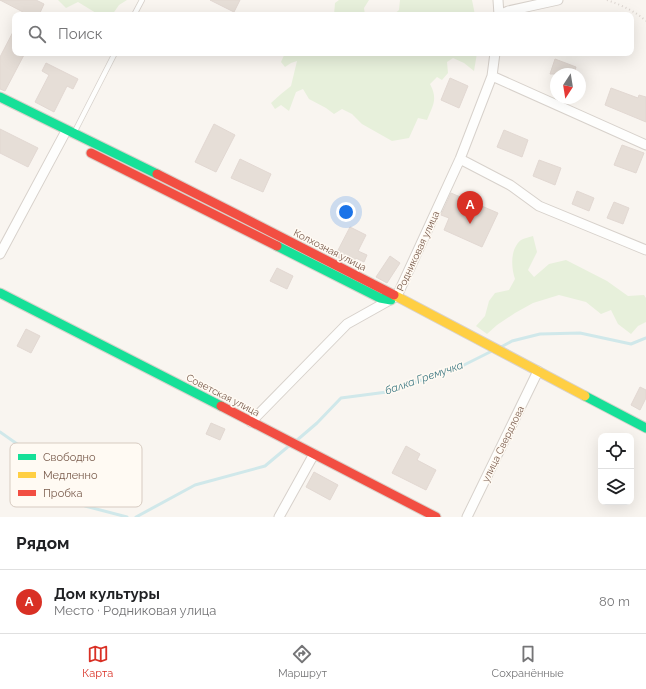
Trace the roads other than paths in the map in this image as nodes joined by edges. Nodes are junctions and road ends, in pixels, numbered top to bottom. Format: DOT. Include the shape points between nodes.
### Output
graph roads {
  1 [pos="142,0"];
  2 [pos="498,0"];
  3 [pos="558,0"];
  4 [pos="136,12"];
  5 [pos="499,12"];
  6 [pos="504,12"];
  7 [pos="113,56"];
  8 [pos="494,56"];
  9 [pos="492,76"];
  10 [pos="0,98"];
  11 [pos="65,136"];
  12 [pos="646,145"];
  13 [pos="83,149"];
  14 [pos="460,159"];
  15 [pos="646,250"];
  16 [pos="0,254"];
  17 [pos="0,293"];
  18 [pos="394,298"];
  19 [pos="538,371"];
  20 [pos="251,422"];
  21 [pos="646,428"];
  22 [pos="314,454"];
  23 [pos="279,517"];
  24 [pos="436,517"];
  25 [pos="467,517"];
  1 -- 4 [label="lane"];
  2 -- 5 [label="street"];
  3 -- 6 [label="street"];
  7 -- 11 [label="lane"];
  8 -- 9 [label="street, Родниковая улица"];
  9 -- 12 [label="street"];
  9 -- 14 [label="street, Родниковая улица"];
  10 -- 11 [label="street, Колхозная улица"];
  11 -- 16 [label="street"];
  11 -- 18 [label="street, Колхозная улица" via="176,184"];
  13 -- 18 [label="street, Колхозная улица" via="380,298"];
  14 -- 15 [label="street" via="510,185 539,206"];
  14 -- 18 [label="street, Родниковая улица"];
  17 -- 20 [label="street, Советская улица"];
  18 -- 19 [label="street, Колхозная улица"];
  18 -- 20 [label="street, Родниковая улица" via="347,324"];
  19 -- 21 [label="street, Колхозная улица"];
  19 -- 25 [label="street, улица Свердлова"];
  20 -- 22 [label="street, Советская улица"];
  22 -- 23 [label="street"];
  22 -- 24 [label="street, Советская улица"];
}
